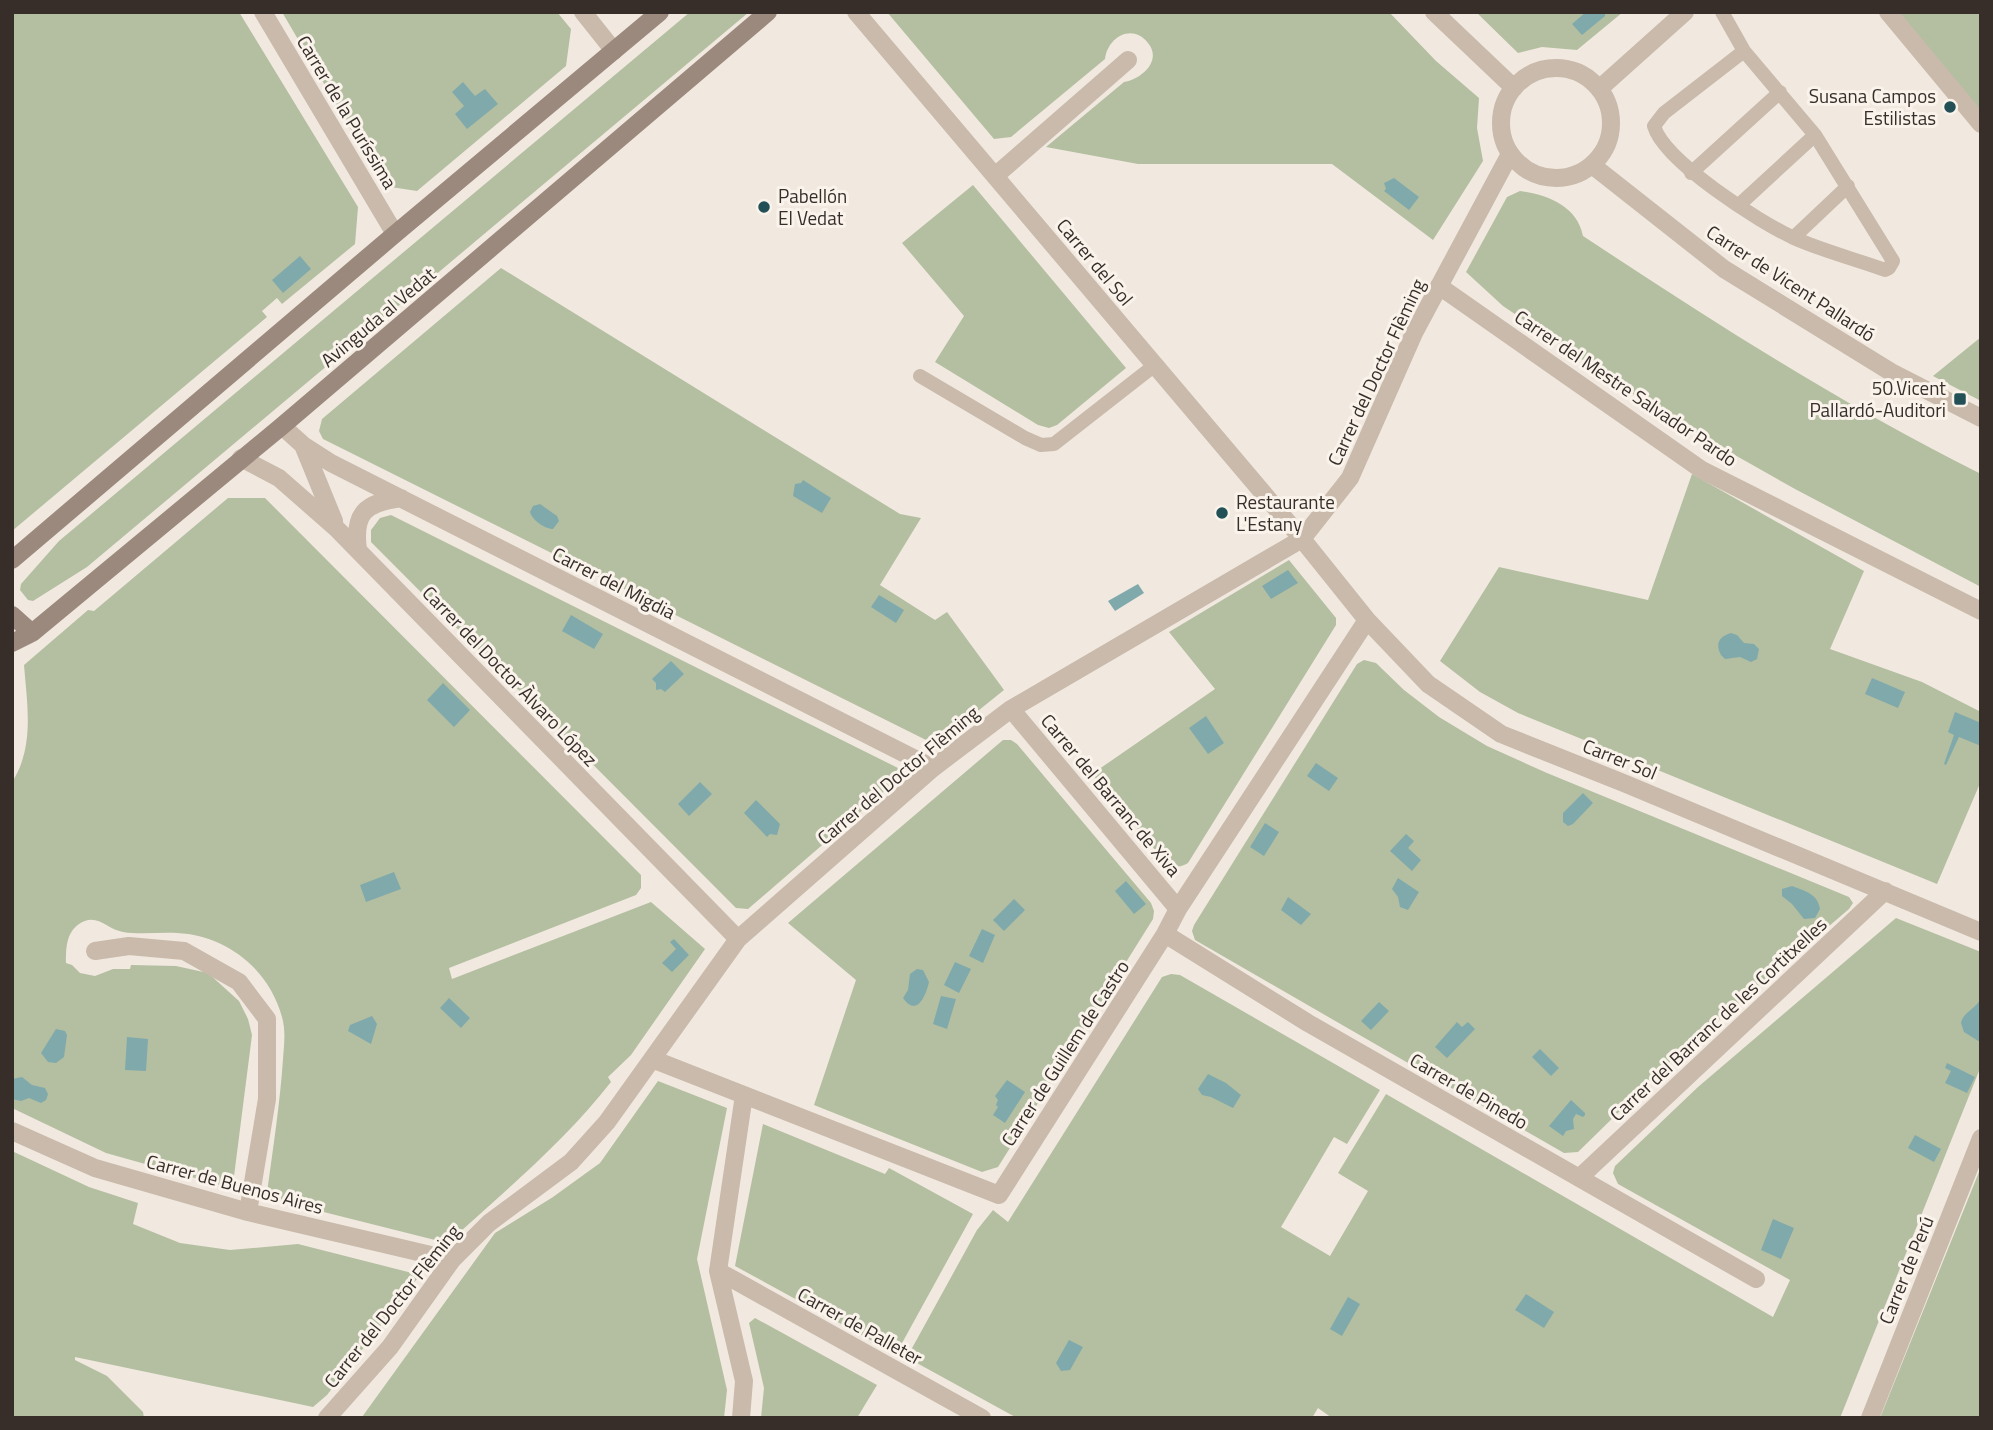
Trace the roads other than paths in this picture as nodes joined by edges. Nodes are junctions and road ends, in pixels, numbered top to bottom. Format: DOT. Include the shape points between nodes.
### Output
graph roads {
  1 [pos="263,12"];
  2 [pos="583,12"];
  3 [pos="660,12"];
  4 [pos="768,12"];
  5 [pos="856,12"];
  6 [pos="1434,12"];
  7 [pos="1685,12"];
  8 [pos="1722,12"];
  9 [pos="1888,12"];
  10 [pos="614,51"];
  11 [pos="1744,51"];
  12 [pos="1128,60"];
  13 [pos="1514,88"];
  14 [pos="1599,89"];
  15 [pos="1780,92"];
  16 [pos="1981,124"];
  17 [pos="1815,135"];
  18 [pos="1510,154"];
  19 [pos="1591,165"];
  20 [pos="1691,173"];
  21 [pos="995,176"];
  22 [pos="1848,186"];
  23 [pos="1739,205"];
  24 [pos="395,234"];
  25 [pos="1793,238"];
  26 [pos="1439,286"];
  27 [pos="1155,365"];
  28 [pos="920,376"];
  29 [pos="1981,418"];
  30 [pos="282,425"];
  31 [pos="303,445"];
  32 [pos="241,458"];
  33 [pos="401,498"];
  34 [pos="336,528"];
  35 [pos="1302,539"];
  36 [pos="358,551"];
  37 [pos="12,560"];
  38 [pos="1981,611"];
  39 [pos="12,615"];
  40 [pos="1367,620"];
  41 [pos="32,633"];
  42 [pos="12,643"];
  43 [pos="1011,709"];
  44 [pos="933,768"];
  45 [pos="1885,891"];
  46 [pos="1178,909"];
  47 [pos="1981,932"];
  48 [pos="1165,934"];
  49 [pos="738,939"];
  50 [pos="95,951"];
  51 [pos="652,1059"];
  52 [pos="744,1095"];
  53 [pos="12,1131"];
  54 [pos="1981,1138"];
  55 [pos="1579,1178"];
  56 [pos="248,1212"];
  57 [pos="452,1260"];
  58 [pos="718,1272"];
  59 [pos="1756,1279"];
  60 [pos="327,1418"];
  61 [pos="741,1418"];
  62 [pos="982,1418"];
  63 [pos="1870,1418"];
  1 -- 24 [label="street, Carrer de la Puríssima"];
  2 -- 10 [label="street"];
  3 -- 10 [label="street"];
  4 -- 30 [label="street, Avinguda al Vedat"];
  5 -- 21 [label="street, Carrer del Sol"];
  6 -- 13 [label="street"];
  7 -- 14 [label="street"];
  8 -- 11 [label="lane"];
  9 -- 16 [label="street"];
  10 -- 24 [label="street"];
  11 -- 15 [label="lane"];
  11 -- 20 [label="lane" via="1664,113 1654,126 1657,139"];
  12 -- 21 [label="street"];
  13 -- 14 [label="street" via="1537,70 1556,67 1585,76"];
  13 -- 18 [label="street" via="1504,102 1500,121"];
  14 -- 19 [label="street" via="1610,112 1610,131 1604,150"];
  15 -- 17 [label="lane"];
  15 -- 20 [label="lane"];
  17 -- 22 [label="lane"];
  17 -- 23 [label="lane"];
  18 -- 19 [label="street" via="1534,173 1562,178"];
  18 -- 26 [label="street, Carrer del Doctor Flèming"];
  19 -- 29 [label="street, Carrer de Vicent Pallardó" via="1724,270 1891,372"];
  20 -- 23 [label="lane"];
  21 -- 27 [label="street, Carrer del Sol"];
  22 -- 25 [label="lane"];
  22 -- 25 [label="lane" via="1893,261 1889,268"];
  23 -- 25 [label="lane"];
  24 -- 37 [label="street"];
  26 -- 35 [label="street, Carrer del Doctor Flèming" via="1350,478"];
  26 -- 38 [label="street, Carrer del Mestre Salvador Pardo" via="1702,470"];
  27 -- 28 [label="lane" via="1054,444 1041,445"];
  27 -- 35 [label="street, Carrer del Sol"];
  30 -- 31 [label="street, Carrer del Migdia"];
  30 -- 32 [label="street, Avinguda al Vedat"];
  31 -- 33 [label="street, Carrer del Migdia"];
  31 -- 34 [label="street"];
  32 -- 34 [label="street, Carrer del Doctor Àlvaro López" via="279,478"];
  32 -- 41 [label="street, Avinguda al Vedat"];
  33 -- 36 [label="street" via="366,508 356,534"];
  33 -- 44 [label="street, Carrer del Migdia"];
  34 -- 36 [label="street, Carrer del Doctor Àlvaro López"];
  35 -- 40 [label="street, Carrer Sol"];
  35 -- 43 [label="street, Carrer del Doctor Flèming"];
  36 -- 49 [label="street, Carrer del Doctor Àlvaro López"];
  39 -- 41 [label="street"];
  40 -- 45 [label="street, Carrer Sol" via="1428,684 1501,734"];
  40 -- 46 [label="street, Carrer de Guillem de Castro"];
  41 -- 42 [label="street, Avinguda al Vedat"];
  43 -- 44 [label="street, Carrer del Doctor Flèming"];
  43 -- 46 [label="street, Carrer del Barranc de Xiva"];
  44 -- 49 [label="street, Carrer del Doctor Flèming"];
  45 -- 47 [label="street, Carrer Sol"];
  45 -- 55 [label="street, Carrer del Barranc de les Cortitxelles"];
  46 -- 48 [label="street, Carrer de Guillem de Castro"];
  48 -- 52 [label="street, Carrer de Guillem de Castro" via="999,1195"];
  48 -- 55 [label="street, Carrer de Pinedo" via="1308,1023"];
  49 -- 51 [label="street, Carrer del Doctor Flèming"];
  50 -- 56 [label="street" via="129,946 184,951 239,982 267,1019 267,1099"];
  51 -- 52 [label="street, Carrer de Guillem de Castro"];
  51 -- 57 [label="street, Carrer del Doctor Flèming" via="607,1122 571,1162 489,1223"];
  52 -- 58 [label="street"];
  53 -- 56 [label="street, Carrer de Buenos Aires" via="95,1168"];
  54 -- 63 [label="street, Carrer de Perú"];
  55 -- 59 [label="street, Carrer de Pinedo"];
  56 -- 57 [label="street, Carrer de Buenos Aires"];
  57 -- 60 [label="street, Carrer del Doctor Flèming" via="390,1347"];
  58 -- 61 [label="street" via="744,1381"];
  58 -- 62 [label="street, Carrer de Palleter"];
}
